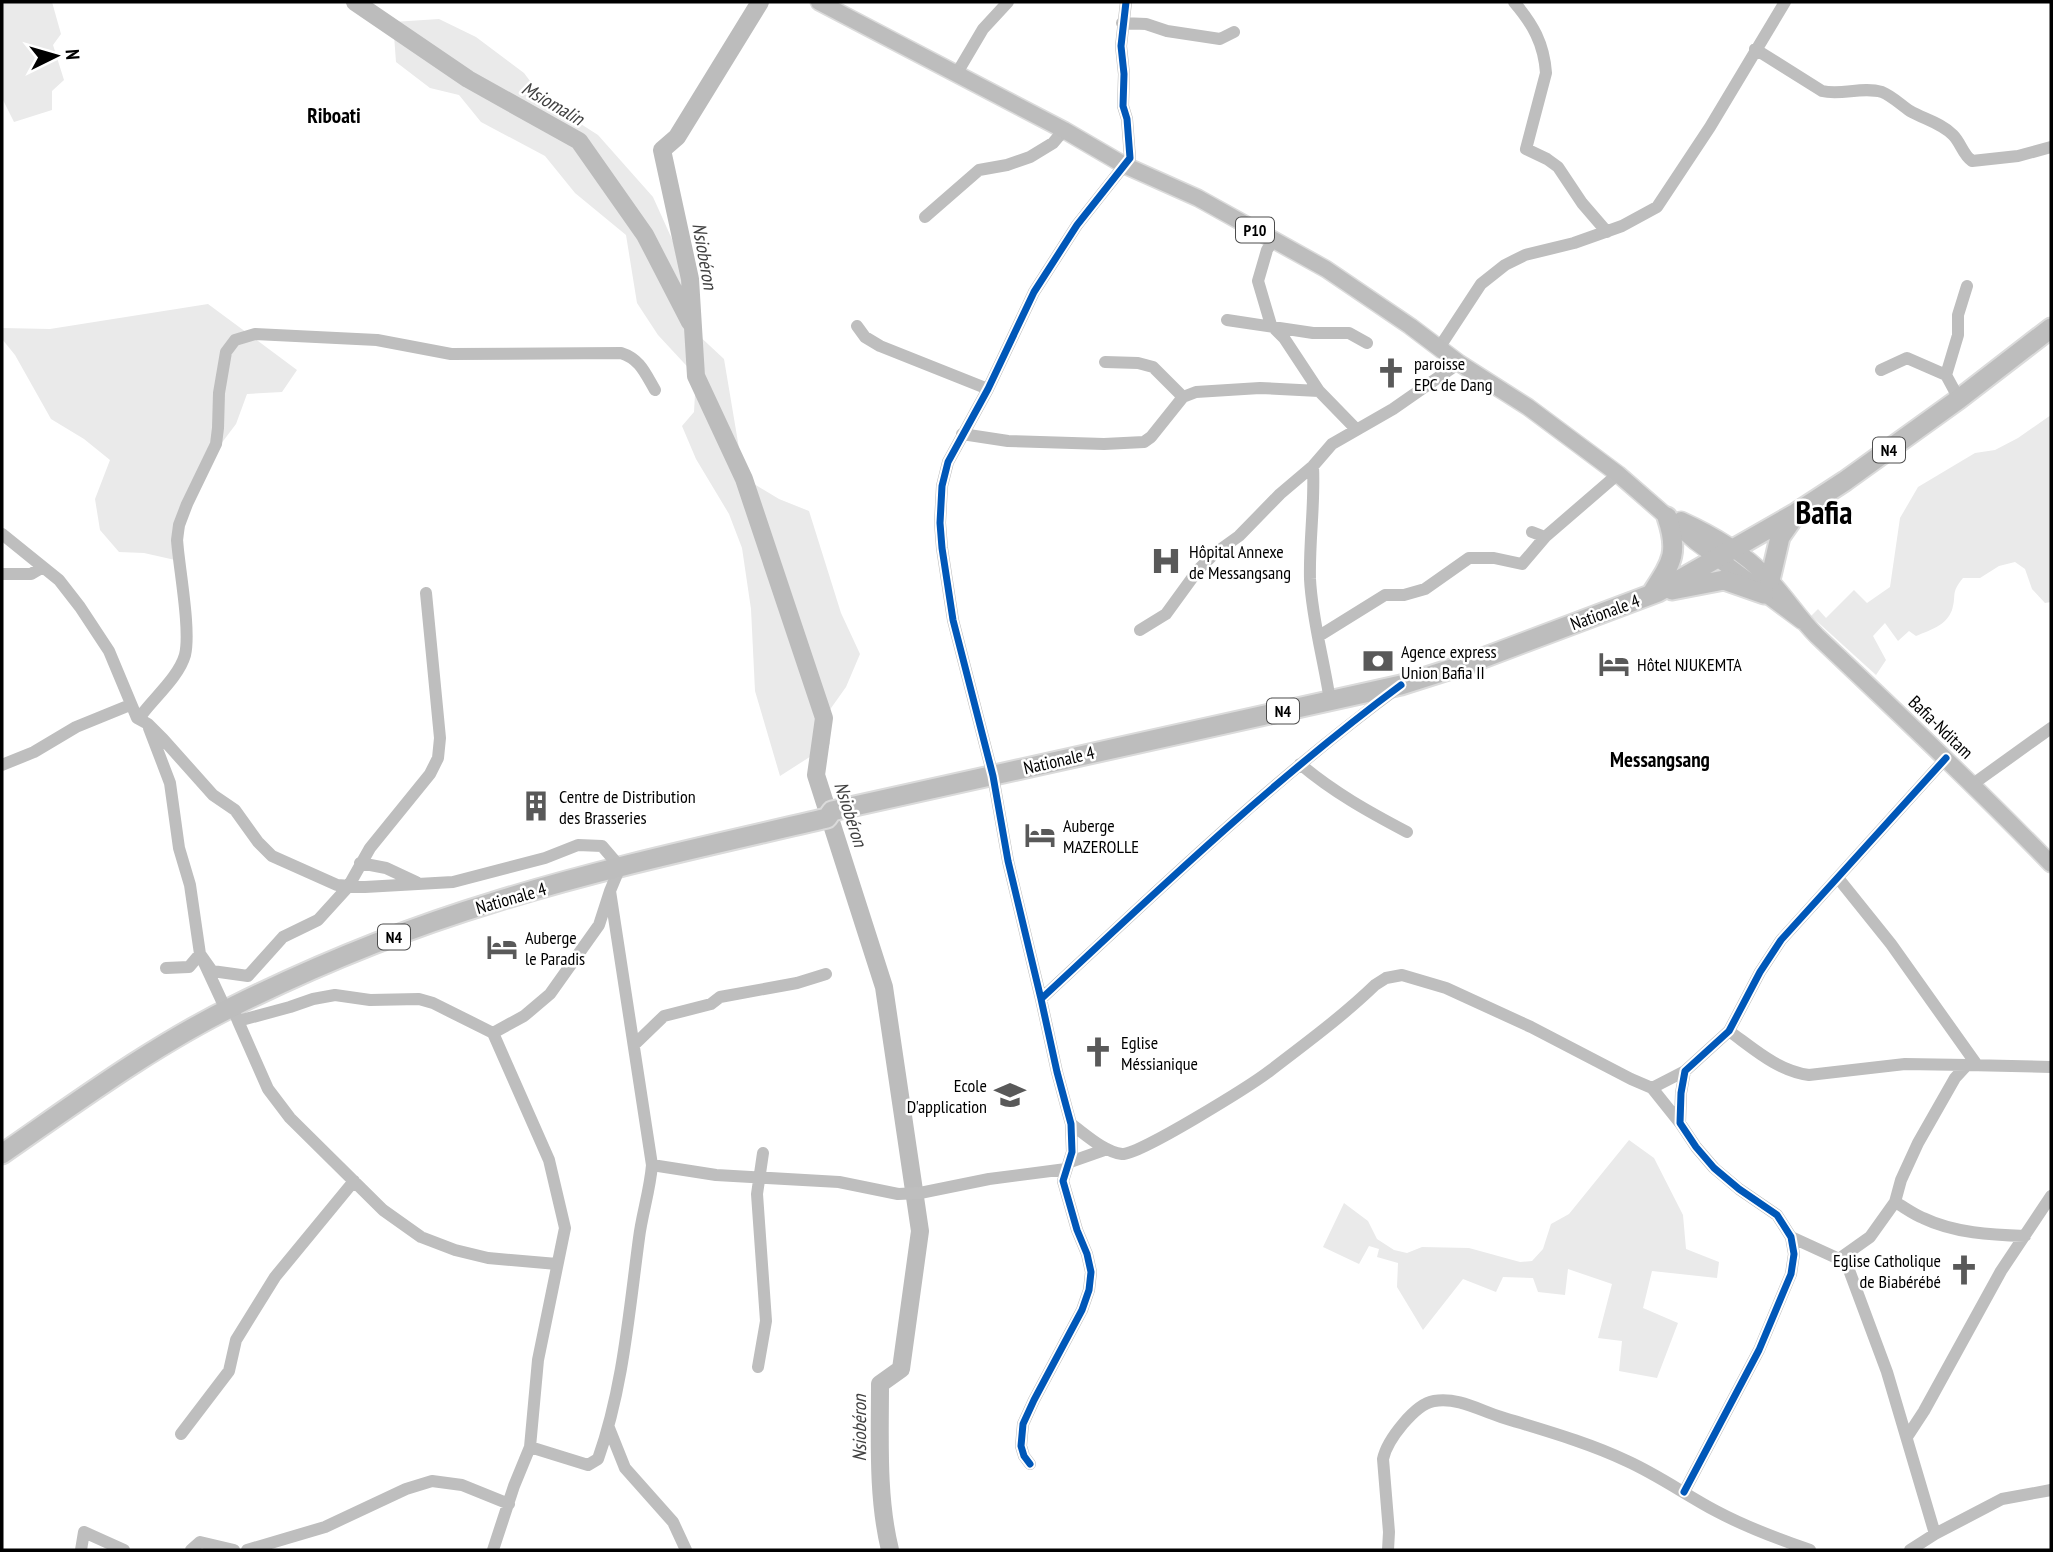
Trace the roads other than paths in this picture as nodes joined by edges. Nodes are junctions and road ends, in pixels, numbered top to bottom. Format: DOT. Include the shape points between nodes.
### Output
graph roads {
  1 [pos="819,2"];
  2 [pos="1009,2"];
  3 [pos="1126,2"];
  4 [pos="1514,2"];
  5 [pos="1785,2"];
  6 [pos="1122,23"];
  7 [pos="1234,32"];
  8 [pos="1755,49"];
  9 [pos="957,73"];
  10 [pos="1064,130"];
  11 [pos="2051,147"];
  12 [pos="1124,165"];
  13 [pos="925,217"];
  14 [pos="1607,232"];
  15 [pos="1273,240"];
  16 [pos="1967,286"];
  17 [pos="1227,320"];
  18 [pos="858,326"];
  19 [pos="1271,326"];
  20 [pos="2051,328"];
  21 [pos="1367,343"];
  22 [pos="1439,348"];
  23 [pos="1105,362"];
  24 [pos="1459,363"];
  25 [pos="1881,370"];
  26 [pos="1946,375"];
  27 [pos="988,389"];
  28 [pos="655,390"];
  29 [pos="1318,391"];
  30 [pos="1183,397"];
  31 [pos="1959,399"];
  32 [pos="1356,429"];
  33 [pos="962,434"];
  34 [pos="1313,466"];
  35 [pos="1618,474"];
  36 [pos="1664,513"];
  37 [pos="1796,513"];
  38 [pos="1532,532"];
  39 [pos="2,534"];
  40 [pos="1545,537"];
  41 [pos="1727,554"];
  42 [pos="43,566"];
  43 [pos="2,574"];
  44 [pos="1767,587"];
  45 [pos="426,593"];
  46 [pos="1654,594"];
  47 [pos="1140,630"];
  48 [pos="1319,636"];
  49 [pos="1401,685"];
  50 [pos="1330,701"];
  51 [pos="130,705"];
  52 [pos="142,721"];
  53 [pos="2051,728"];
  54 [pos="1946,758"];
  55 [pos="1300,764"];
  56 [pos="2,765"];
  57 [pos="993,776"];
  58 [pos="1973,784"];
  59 [pos="1407,832"];
  60 [pos="360,863"];
  61 [pos="2051,864"];
  62 [pos="620,867"];
  63 [pos="1838,878"];
  64 [pos="417,882"];
  65 [pos="348,887"];
  66 [pos="610,891"];
  67 [pos="200,954"];
  68 [pos="166,968"];
  69 [pos="826,974"];
  70 [pos="1041,999"];
  71 [pos="232,1013"];
  72 [pos="1729,1031"];
  73 [pos="493,1033"];
  74 [pos="635,1044"];
  75 [pos="1972,1065"];
  76 [pos="2051,1067"];
  77 [pos="1685,1072"];
  78 [pos="1652,1088"];
  79 [pos="1680,1123"];
  80 [pos="1071,1124"];
  81 [pos="1107,1149"];
  82 [pos="763,1153"];
  83 [pos="2,1154"];
  84 [pos="653,1165"];
  85 [pos="1068,1165"];
  86 [pos="758,1178"];
  87 [pos="354,1181"];
  88 [pos="2051,1196"];
  89 [pos="1895,1202"];
  90 [pos="2025,1236"];
  91 [pos="1791,1237"];
  92 [pos="1839,1259"];
  93 [pos="557,1264"];
  94 [pos="758,1367"];
  95 [pos="609,1428"];
  96 [pos="181,1434"];
  97 [pos="1907,1437"];
  98 [pos="530,1447"];
  99 [pos="1030,1464"];
  100 [pos="2051,1490"];
  101 [pos="1684,1492"];
  102 [pos="509,1504"];
  103 [pos="1935,1534"];
  104 [pos="81,1550"];
  105 [pos="124,1550"];
  106 [pos="191,1550"];
  107 [pos="234,1550"];
  108 [pos="247,1550"];
  109 [pos="493,1550"];
  110 [pos="686,1550"];
  111 [pos="1388,1550"];
  112 [pos="1810,1550"];
  113 [pos="1910,1550"];
  1 -- 9 [label="main road, P10"];
  2 -- 9 [label="street" via="983,29"];
  3 -- 6 [label="street"];
  4 -- 14 [label="street" via="1538,36 1546,73 1527,149 1558,167"];
  5 -- 8 [label="street"];
  6 -- 7 [label="street" via="1220,39"];
  6 -- 12 [label="street" via="1123,106 1130,152"];
  8 -- 11 [label="street" via="1822,91 1885,93 1947,129 1972,162"];
  8 -- 14 [label="street" via="1662,201 1641,218"];
  9 -- 10 [label="main road, P10"];
  10 -- 12 [label="main road, P10"];
  10 -- 13 [label="street" via="1030,157 979,170"];
  12 -- 15 [label="main road, P10" via="1198,198"];
  12 -- 27 [label="street" via="1057,254"];
  14 -- 22 [label="street" via="1505,265 1481,284"];
  15 -- 19 [label="street" via="1258,281"];
  15 -- 22 [label="main road, P10" via="1326,269"];
  16 -- 26 [label="street"];
  17 -- 19 [label="street"];
  18 -- 27 [label="street" via="880,346"];
  19 -- 21 [label="street" via="1349,333"];
  19 -- 29 [label="street" via="1284,338"];
  20 -- 31 [label="highway, Nationale 4 / N4"];
  22 -- 24 [label="main road, P10"];
  23 -- 30 [label="street" via="1153,366"];
  24 -- 32 [label="street"];
  24 -- 35 [label="main road, P10"];
  25 -- 26 [label="street" via="1907,358"];
  26 -- 31 [label="street"];
  27 -- 33 [label="street"];
  28 -- 52 [label="street" via="640,363 621,353 451,354 377,340 254,334 235,340 226,352 216,444 179,525 187,638 184,656 143,713"];
  29 -- 30 [label="street" via="1259,388"];
  29 -- 32 [label="street"];
  30 -- 33 [label="street" via="1144,442 1009,441"];
  31 -- 37 [label="highway, Nationale 4 / N4"];
  32 -- 34 [label="street" via="1332,444"];
  33 -- 57 [label="street" via="942,486 942,548 953,620"];
  34 -- 47 [label="street" via="1198,570 1166,614"];
  34 -- 48 [label="street" via="1310,579"];
  35 -- 36 [label="main road, P10"];
  35 -- 40 [label="street"];
  36 -- 41 [label="main road, P10"];
  36 -- 46 [label="highway" via="1674,548"];
  37 -- 41 [label="highway, Nationale 4 / N4"];
  37 -- 44 [label="highway" via="1780,537"];
  38 -- 40 [label="street"];
  39 -- 42 [label="street"];
  40 -- 48 [label="street" via="1522,564 1469,558 1425,589 1385,596"];
  41 -- 44 [label="main road, Bafia-Nditam"];
  41 -- 46 [label="highway, Nationale 4 / N4"];
  42 -- 43 [label="street" via="31,574"];
  42 -- 51 [label="street" via="68,591 109,651"];
  44 -- 46 [label="highway" via="1724,580"];
  44 -- 54 [label="main road, Bafia-Nditam"];
  45 -- 60 [label="street" via="438,758"];
  46 -- 49 [label="highway, Nationale 4 / N4"];
  48 -- 50 [label="street"];
  49 -- 50 [label="highway, Nationale 4 / N4"];
  49 -- 55 [label="street"];
  50 -- 57 [label="highway, Nationale 4 / N4"];
  51 -- 52 [label="street"];
  51 -- 56 [label="street"];
  52 -- 65 [label="street" via="202,784 234,810 272,856"];
  52 -- 67 [label="street" via="170,783"];
  53 -- 58 [label="street"];
  54 -- 58 [label="main road, Bafia-Nditam"];
  54 -- 63 [label="street"];
  55 -- 59 [label="street" via="1353,803"];
  55 -- 70 [label="street"];
  57 -- 62 [label="highway, Nationale 4 / N4"];
  57 -- 70 [label="street"];
  58 -- 61 [label="main road, Bafia-Nditam"];
  60 -- 64 [label="street"];
  60 -- 65 [label="street"];
  62 -- 64 [label="street" via="602,846 578,845 481,876"];
  62 -- 66 [label="street"];
  62 -- 71 [label="highway, Nationale 4 / N4" via="421,926 355,952"];
  63 -- 72 [label="street" via="1781,940"];
  63 -- 75 [label="street" via="1891,944"];
  64 -- 65 [label="street"];
  65 -- 67 [label="street" via="318,920 283,937 248,976 212,971"];
  66 -- 73 [label="street" via="599,925 550,994"];
  66 -- 74 [label="street"];
  67 -- 68 [label="street" via="189,967"];
  67 -- 71 [label="street"];
  69 -- 74 [label="street" via="720,997 711,1004 664,1016"];
  70 -- 80 [label="street"];
  71 -- 73 [label="street" via="344,995 370,1000 419,999"];
  71 -- 83 [label="highway, Nationale 4 / N4" via="127,1067"];
  71 -- 87 [label="street" via="268,1089 290,1118"];
  72 -- 75 [label="street" via="1795,1073 1905,1064"];
  72 -- 77 [label="street"];
  73 -- 93 [label="street" via="549,1160 565,1228"];
  74 -- 84 [label="street"];
  75 -- 76 [label="street"];
  75 -- 89 [label="street" via="1955,1078 1918,1143"];
  77 -- 78 [label="street"];
  77 -- 79 [label="street"];
  78 -- 79 [label="street"];
  78 -- 81 [label="street" via="1446,988 1402,975 1375,985 1271,1070 1154,1143 1122,1154"];
  79 -- 91 [label="street" via="1714,1168 1777,1215"];
  80 -- 81 [label="street"];
  80 -- 85 [label="street"];
  81 -- 85 [label="street"];
  82 -- 86 [label="street"];
  84 -- 86 [label="street"];
  84 -- 95 [label="street"];
  85 -- 86 [label="street" via="898,1194 839,1182"];
  85 -- 99 [label="street" via="1063,1181 1090,1264 1089,1290 1023,1424 1021,1446"];
  86 -- 94 [label="street" via="766,1321"];
  87 -- 93 [label="street" via="383,1210 422,1237 488,1258"];
  87 -- 96 [label="street" via="275,1277 236,1340 229,1371"];
  88 -- 90 [label="street"];
  89 -- 90 [label="street" via="1947,1227"];
  89 -- 92 [label="street" via="1870,1237"];
  90 -- 97 [label="street" via="1995,1280"];
  91 -- 92 [label="street"];
  91 -- 101 [label="street" via="1791,1274 1759,1350"];
  92 -- 97 [label="street" via="1857,1287"];
  93 -- 98 [label="street" via="538,1360"];
  95 -- 98 [label="street" via="598,1459 588,1465"];
  95 -- 110 [label="street" via="625,1468 673,1522"];
  97 -- 103 [label="street"];
  98 -- 102 [label="street"];
  100 -- 103 [label="street" via="2001,1499"];
  101 -- 111 [label="street" via="1629,1461 1590,1446 1469,1405 1433,1401 1409,1418 1384,1451"];
  101 -- 112 [label="street" via="1744,1525"];
  102 -- 108 [label="street" via="462,1485 432,1481 325,1527"];
  102 -- 109 [label="street"];
  103 -- 113 [label="street"];
  104 -- 105 [label="street" via="84,1532"];
  106 -- 107 [label="street" via="200,1542"];
}
